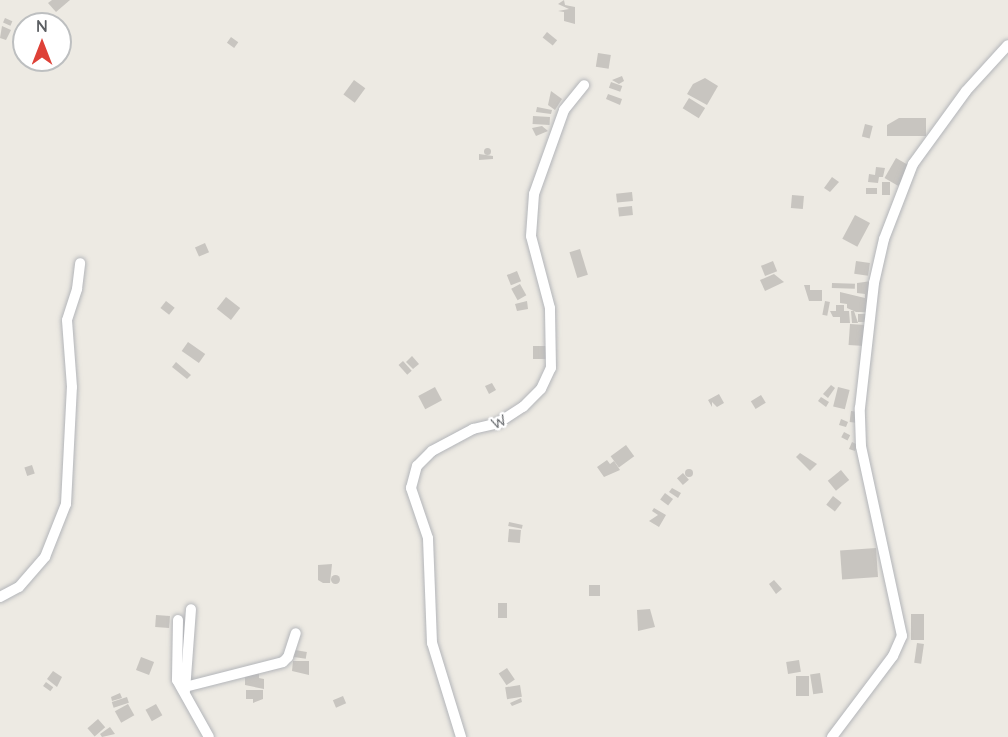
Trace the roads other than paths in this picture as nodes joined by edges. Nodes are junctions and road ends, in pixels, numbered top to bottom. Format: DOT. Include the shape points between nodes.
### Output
graph roads {
  1 [pos="1006,49"];
  2 [pos="584,85"];
  3 [pos="80,263"];
  4 [pos="0,597"];
  5 [pos="191,609"];
  6 [pos="178,620"];
  7 [pos="296,633"];
  8 [pos="184,692"];
  9 [pos="209,737"];
  10 [pos="461,737"];
  11 [pos="832,737"];
  1 -- 11 [label="street" via="934,131 913,164 884,239 874,283 861,446 902,636 893,656"];
  2 -- 10 [label="street, w" via="564,110 534,194 531,236 550,308 551,368 541,390 523,407 498,423 473,429 432,451 417,466 411,488 428,538 432,643"];
  3 -- 4 [label="street" via="67,320 72,387 66,504 45,557 19,587"];
  5 -- 8 [label="street"];
  6 -- 8 [label="street" via="177,680"];
  7 -- 8 [label="street" via="283,662"];
  8 -- 9 [label="street"];
}
